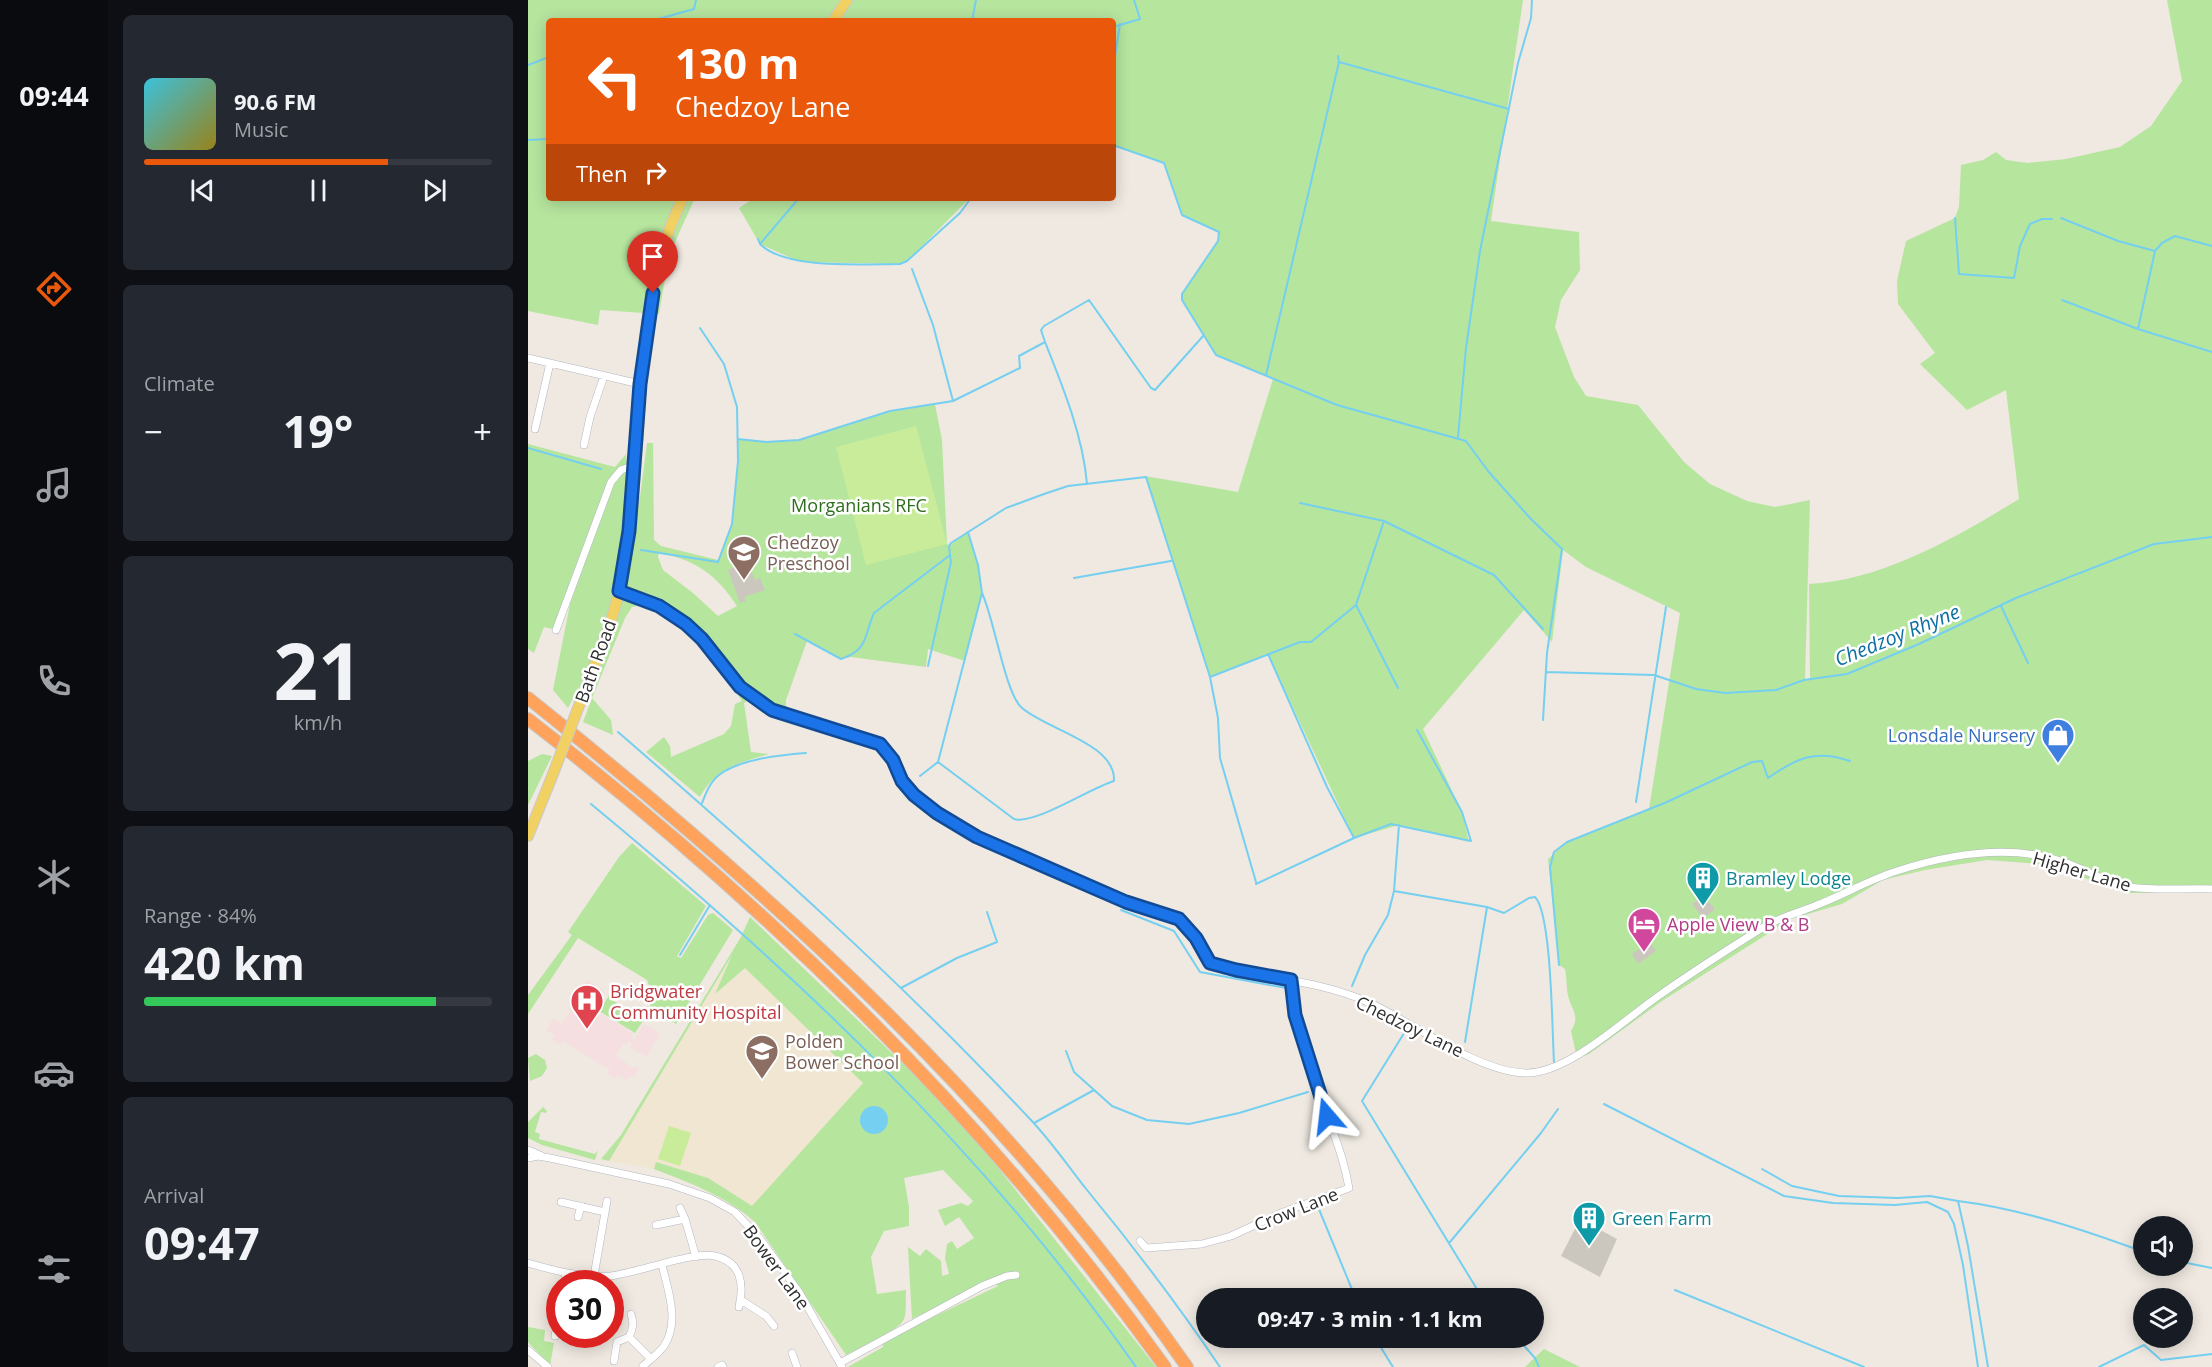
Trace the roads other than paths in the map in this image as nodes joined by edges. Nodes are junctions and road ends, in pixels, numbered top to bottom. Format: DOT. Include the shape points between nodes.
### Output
graph roads {
  1 [pos="847,0"];
  2 [pos="835,18"];
  3 [pos="682,201"];
  4 [pos="528,358"];
  5 [pos="550,363"];
  6 [pos="604,376"];
  7 [pos="640,384"];
  8 [pos="535,429"];
  9 [pos="584,445"];
  10 [pos="635,465"];
  11 [pos="619,591"];
  12 [pos="556,630"];
  13 [pos="528,698"];
  14 [pos="528,720"];
  15 [pos="528,836"];
  16 [pos="2024,854"];
  17 [pos="2212,889"];
  18 [pos="1291,980"];
  19 [pos="528,1150"];
  20 [pos="528,1158"];
  21 [pos="550,1158"];
  22 [pos="565,1200"];
  23 [pos="607,1201"];
  24 [pos="581,1206"];
  25 [pos="680,1208"];
  26 [pos="605,1212"];
  27 [pos="578,1217"];
  28 [pos="685,1219"];
  29 [pos="656,1225"];
  30 [pos="1140,1241"];
  31 [pos="696,1257"];
  32 [pos="528,1263"];
  33 [pos="662,1265"];
  34 [pos="552,1270"];
  35 [pos="595,1270"];
  36 [pos="624,1274"];
  37 [pos="1016,1275"];
  38 [pos="633,1315"];
  39 [pos="774,1326"];
  40 [pos="628,1338"];
  41 [pos="528,1350"];
  42 [pos="792,1353"];
  43 [pos="651,1359"];
  44 [pos="614,1361"];
  45 [pos="841,1365"];
  46 [pos="643,1366"];
  47 [pos="548,1367"];
  48 [pos="797,1367"];
  49 [pos="1165,1367"];
  50 [pos="1186,1367"];
  1 -- 2 [label="main road"];
  3 -- 7 [label="main road, Bath Road" via="659,261"];
  4 -- 5 [label="street"];
  5 -- 6 [label="street"];
  5 -- 8 [label="street"];
  6 -- 7 [label="street"];
  6 -- 9 [label="street"];
  7 -- 10 [label="main road, Bath Road"];
  10 -- 11 [label="main road, Bath Road"];
  10 -- 12 [label="street" via="621,470 611,482"];
  11 -- 15 [label="main road, Bath Road, bridge" via="609,627"];
  11 -- 18 [label="street, Chedzoy Lane" via="659,606 686,624 740,687 772,710 880,744 914,795 977,837 1126,902 1179,919 1210,963"];
  13 -- 50 [label="highway" via="633,783 835,960 951,1078 1071,1214 1145,1307"];
  14 -- 49 [label="highway" via="744,900 944,1096 1059,1227"];
  16 -- 17 [label="street, Higher Lane" via="2063,862 2131,887"];
  16 -- 18 [label="street, Chedzoy Lane" via="1991,852 1909,867 1787,914 1665,991 1562,1065 1539,1072 1515,1072 1479,1060 1368,1002"];
  18 -- 30 [label="street, Crow Lane" via="1295,1015 1343,1156 1349,1188 1202,1244 1146,1248"];
  19 -- 21 [label="street, Bower Lane"];
  20 -- 21 [label="street, Bower Lane"];
  21 -- 45 [label="street, Bower Lane" via="669,1184 710,1198 735,1212 799,1292"];
  22 -- 24 [label="street"];
  23 -- 26 [label="street"];
  24 -- 26 [label="street"];
  24 -- 27 [label="street"];
  25 -- 28 [label="street"];
  26 -- 35 [label="street"];
  28 -- 29 [label="street"];
  28 -- 31 [label="street"];
  31 -- 33 [label="street"];
  31 -- 39 [label="street" via="714,1256 729,1262 740,1275 740,1304 751,1305"];
  32 -- 34 [label="street"];
  33 -- 36 [label="street"];
  33 -- 43 [label="street" via="672,1318 670,1334"];
  37 -- 45 [label="street" via="981,1286"];
  38 -- 40 [label="street"];
  40 -- 43 [label="street"];
  40 -- 44 [label="street" via="617,1342"];
  41 -- 47 [label="street"];
  42 -- 48 [label="street"];
  43 -- 46 [label="street"];
}
